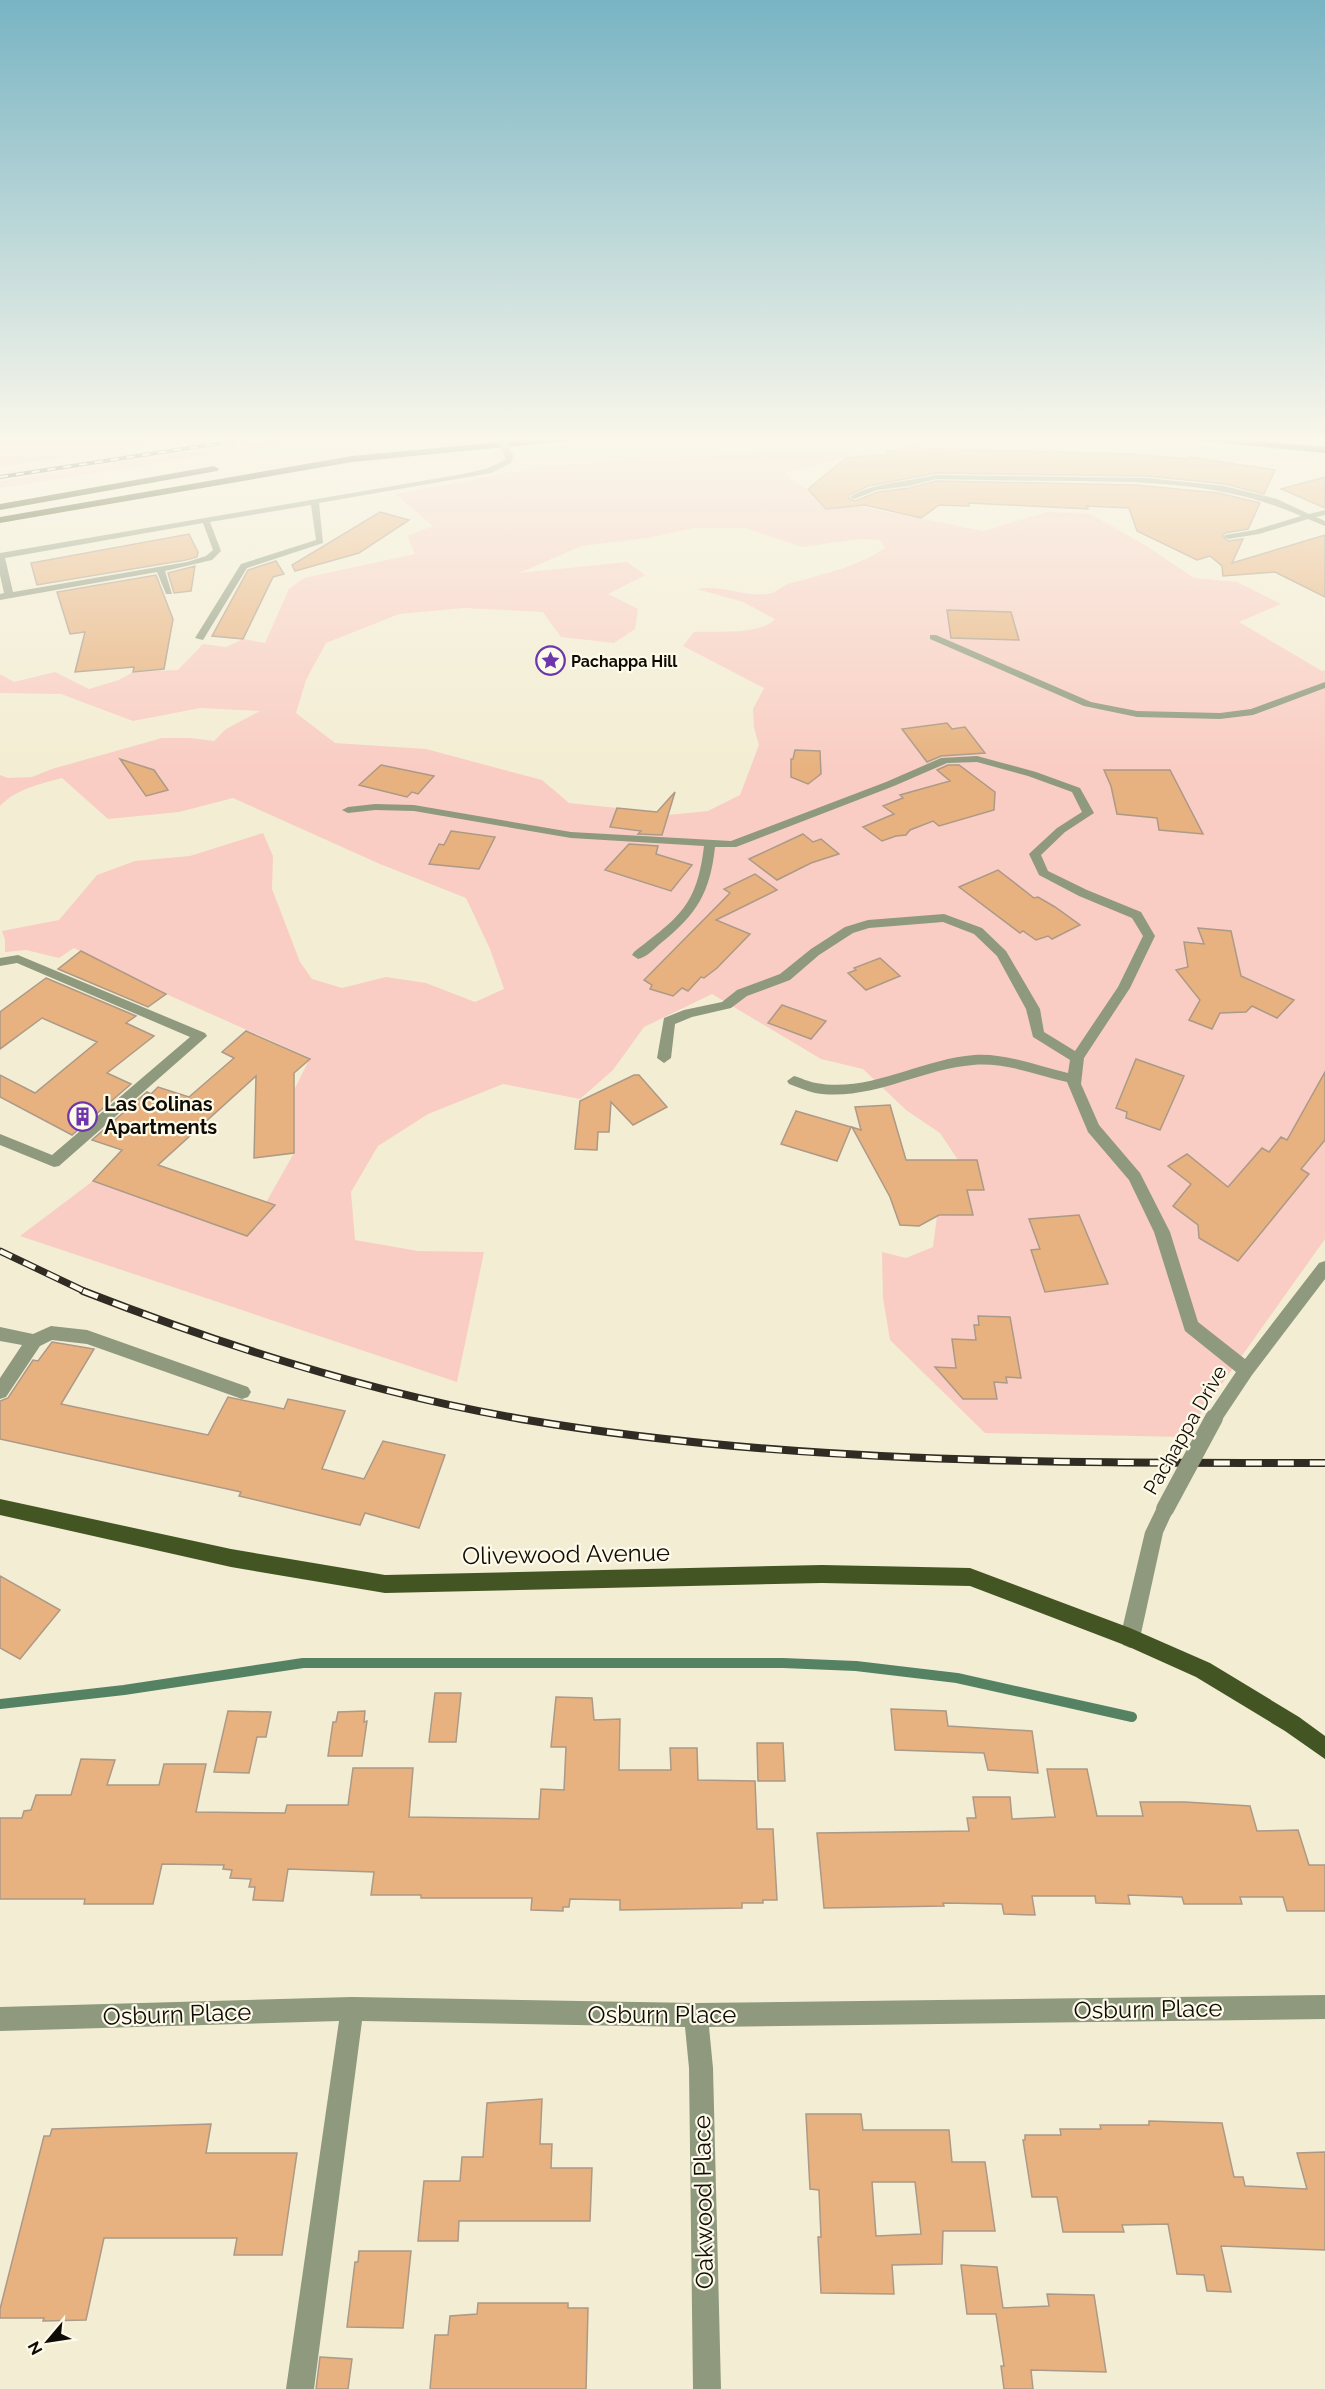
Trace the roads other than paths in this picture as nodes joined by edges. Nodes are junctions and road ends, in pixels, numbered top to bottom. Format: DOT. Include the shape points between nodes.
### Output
graph roads {
  1 [pos="56,546"];
  2 [pos="214,546"];
  3 [pos="303,546"];
  4 [pos="0,556"];
  5 [pos="160,569"];
  6 [pos="169,592"];
  7 [pos="4,596"];
  8 [pos="933,637"];
  9 [pos="200,638"];
  10 [pos="1325,685"];
  11 [pos="348,810"];
  12 [pos="710,843"];
  13 [pos="638,955"];
  14 [pos="0,962"];
  15 [pos="664,1058"];
  16 [pos="1077,1058"];
  17 [pos="1075,1079"];
  18 [pos="794,1081"];
  19 [pos="0,1139"];
  20 [pos="1325,1267"];
  21 [pos="0,1334"];
  22 [pos="34,1341"];
  23 [pos="1246,1370"];
  24 [pos="0,1392"];
  25 [pos="242,1392"];
  26 [pos="0,1507"];
  27 [pos="1131,1638"];
  28 [pos="1325,1749"];
  29 [pos="1325,2007"];
  30 [pos="352,2009"];
  31 [pos="696,2015"];
  32 [pos="0,2019"];
  33 [pos="300,2389"];
  34 [pos="707,2389"];
  1 -- 4 [label="street"];
  2 -- 5 [label="street" via="216,553 203,560"];
  3 -- 9 [label="street" via="244,566"];
  4 -- 7 [label="street"];
  5 -- 6 [label="street"];
  5 -- 7 [label="street"];
  8 -- 10 [label="street" via="1088,704 1137,714 1220,716 1253,712"];
  11 -- 12 [label="street" via="414,808 571,835"];
  12 -- 13 [label="street" via="704,884 691,910"];
  12 -- 16 [label="street" via="732,846 945,760 977,759 1076,790 1088,813 1061,830 1035,854 1043,873 1137,915 1149,936 1124,988"];
  14 -- 19 [label="street" via="18,959 200,1036 54,1162"];
  15 -- 16 [label="street" via="669,1021 726,1005 742,993 785,976 849,930 868,924 944,918 978,931 1002,954 1033,1009 1038,1034"];
  16 -- 17 [label="street"];
  17 -- 18 [label="street" via="972,1060 905,1074 878,1084 823,1090"];
  17 -- 23 [label="street" via="1093,1128 1135,1177 1162,1232 1191,1326"];
  20 -- 23 [label="street, Pachappa Drive"];
  21 -- 22 [label="street"];
  22 -- 24 [label="street"];
  22 -- 25 [label="street" via="51,1333 87,1337"];
  23 -- 27 [label="street, Pachappa Drive, bridge" via="1214,1418 1154,1532"];
  26 -- 27 [label="main road, Olivewood Avenue" via="231,1558 385,1584 822,1574 970,1577"];
  27 -- 28 [label="main road, Olivewood Avenue" via="1203,1670 1292,1724"];
  29 -- 31 [label="street, Osburn Place"];
  30 -- 31 [label="street, Osburn Place"];
  30 -- 32 [label="street, Osburn Place"];
  30 -- 33 [label="street"];
  31 -- 34 [label="street, Oakwood Place" via="701,2068"];
}
